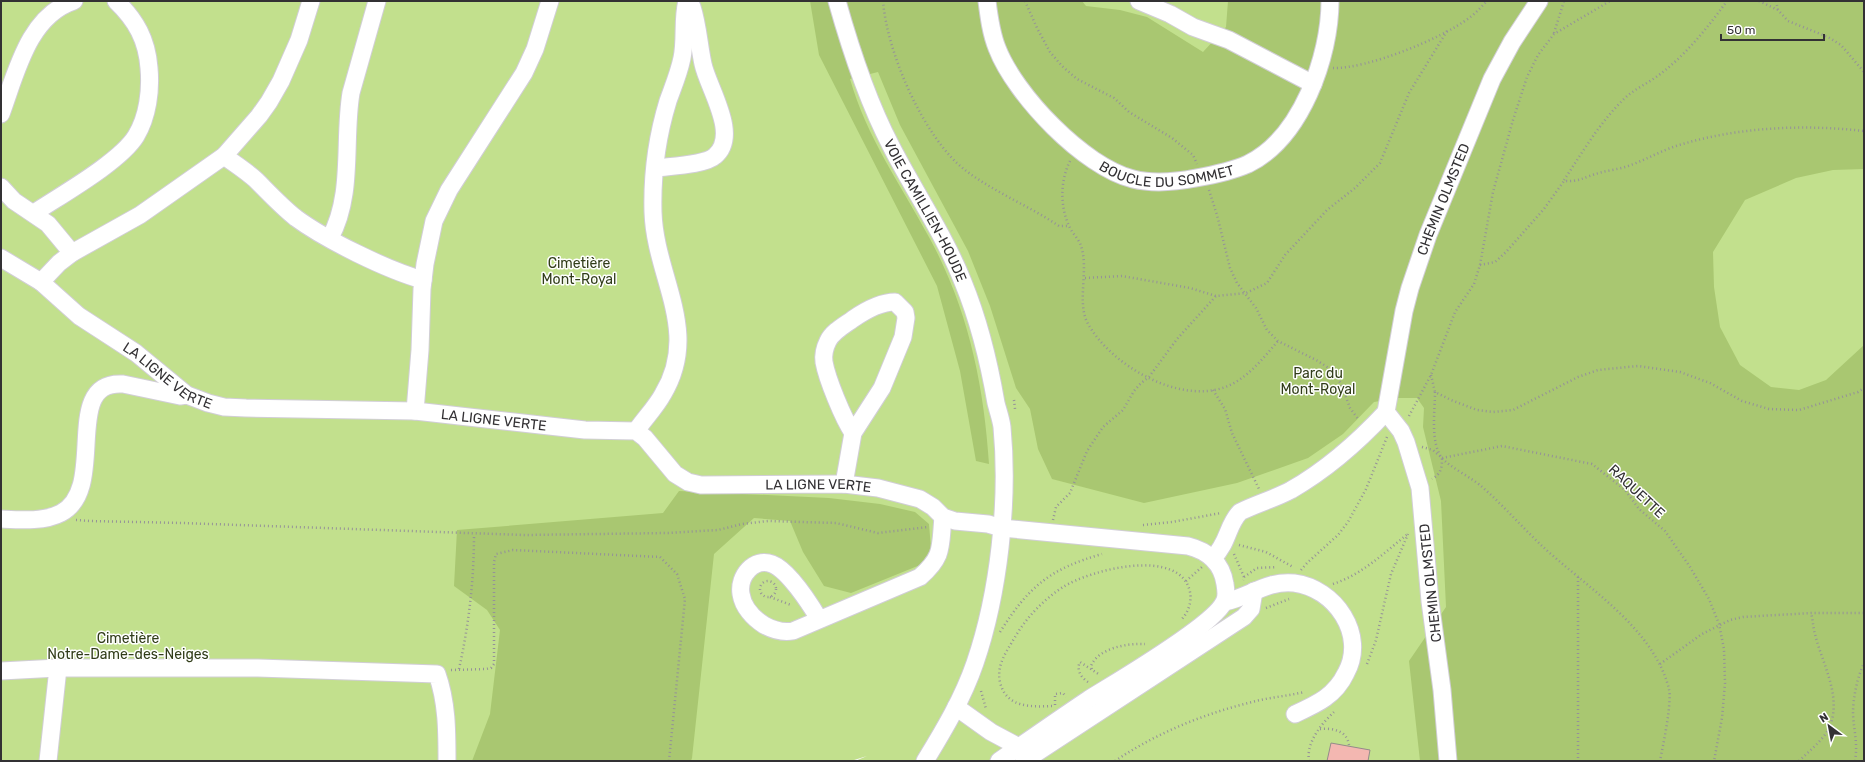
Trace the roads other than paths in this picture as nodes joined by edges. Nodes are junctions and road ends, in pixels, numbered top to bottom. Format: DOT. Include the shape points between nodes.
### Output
graph roads {
  1 [pos="74,1"];
  2 [pos="116,1"];
  3 [pos="311,1"];
  4 [pos="377,1"];
  5 [pos="550,1"];
  6 [pos="689,1"];
  7 [pos="837,1"];
  8 [pos="844,1"];
  9 [pos="987,1"];
  10 [pos="1139,1"];
  11 [pos="1330,1"];
  12 [pos="1539,1"];
  13 [pos="1312,84"];
  14 [pos="1,114"];
  15 [pos="224,156"];
  16 [pos="656,168"];
  17 [pos="1,187"];
  18 [pos="34,213"];
  19 [pos="330,238"];
  20 [pos="72,253"];
  21 [pos="1,258"];
  22 [pos="423,280"];
  23 [pos="41,282"];
  24 [pos="187,395"];
  25 [pos="415,411"];
  26 [pos="1386,412"];
  27 [pos="1001,424"];
  28 [pos="636,431"];
  29 [pos="853,433"];
  30 [pos="844,484"];
  31 [pos="1,519"];
  32 [pos="943,521"];
  33 [pos="1002,528"];
  34 [pos="1208,560"];
  35 [pos="1246,583"];
  36 [pos="1225,602"];
  37 [pos="819,619"];
  38 [pos="58,668"];
  39 [pos="1,671"];
  40 [pos="956,707"];
  41 [pos="1295,714"];
  42 [pos="1022,754"];
  43 [pos="48,761"];
  44 [pos="447,761"];
  45 [pos="925,761"];
  46 [pos="999,761"];
  47 [pos="1448,761"];
  1 -- 14 [label="street" via="56,9 38,28 20,63"];
  2 -- 18 [label="street" via="136,23 148,54 150,77 144,117 136,136 123,151"];
  3 -- 15 [label="street" via="299,40 281,81 259,116"];
  4 -- 19 [label="street" via="348,107 345,193 338,224"];
  5 -- 22 [label="street" via="536,49 524,73 442,203 433,226"];
  6 -- 16 [label="street" via="685,10 682,60 658,140"];
  6 -- 16 [label="street" via="703,66 724,124 724,145 715,156 702,161"];
  7 -- 27 [label="street, VOIE CAMILLIEN-HOUDE" via="853,55 881,125 963,281 987,354"];
  8 -- 27 [label="street, VOIE CAMILLIEN-HOUDE" via="860,55 884,115 971,282 1000,380 1004,405"];
  9 -- 13 [label="street, BOUCLE DU SOMMET" via="996,48 1034,106 1077,147 1102,166 1132,179 1180,181 1248,164 1278,141 1293,122"];
  10 -- 13 [label="street" via="1193,27 1229,40"];
  11 -- 13 [label="street, BOUCLE DU SOMMET" via="1328,31"];
  12 -- 26 [label="street, CHEMIN OLMSTED" via="1492,79 1428,235 1404,311"];
  15 -- 19 [label="street" via="297,218"];
  15 -- 20 [label="street" via="152,207"];
  16 -- 28 [label="street" via="653,214 657,247 678,326 679,343 676,362 663,395"];
  17 -- 18 [label="street" via="14,201"];
  18 -- 20 [label="street" via="48,224"];
  19 -- 22 [label="street" via="370,259"];
  20 -- 23 [label="street"];
  21 -- 23 [label="street, LA LIGNE VERTE"];
  22 -- 25 [label="street"];
  23 -- 24 [label="street, LA LIGNE VERTE" via="79,316 146,360"];
  24 -- 25 [label="street, LA LIGNE VERTE" via="224,407"];
  24 -- 31 [label="street" via="180,396 114,384 105,386 93,400 86,420 85,474 74,503 61,513 36,519"];
  25 -- 28 [label="street, LA LIGNE VERTE" via="585,430"];
  26 -- 34 [label="street" via="1355,443 1320,471 1290,490 1240,512 1234,517 1221,549"];
  26 -- 47 [label="street, CHEMIN OLMSTED" via="1404,437 1420,488"];
  27 -- 33 [label="street, VOIE CAMILLIEN-HOUDE" via="1004,475"];
  28 -- 30 [label="street, LA LIGNE VERTE" via="675,474 688,482 701,485"];
  29 -- 29 [label="street" via="882,388 903,337 905,312 895,302 875,306 856,317 834,333 824,351 824,361 834,391"];
  29 -- 30 [label="street"];
  30 -- 32 [label="street, LA LIGNE VERTE" via="905,493 933,507"];
  32 -- 33 [label="street, LA LIGNE VERTE" via="988,524"];
  32 -- 37 [label="street" via="939,555 933,566 920,577"];
  33 -- 34 [label="street, LA LIGNE VERTE" via="1188,546 1204,552"];
  33 -- 40 [label="street, VOIE CAMILLIEN-HOUDE" via="989,613 975,664"];
  34 -- 36 [label="street" via="1218,564 1225,582"];
  35 -- 36 [label="street" via="1238,599"];
  35 -- 41 [label="street" via="1266,586 1301,584 1312,588 1338,607 1346,620 1352,637 1353,654 1340,682 1321,702"];
  35 -- 42 [label="street" via="1251,609 1244,617"];
  36 -- 42 [label="street" via="1196,630 1087,700"];
  37 -- 37 [label="street" via="793,631 769,628 757,620 744,604 741,584 745,574 758,563 764,562 778,567"];
  38 -- 39 [label="street"];
  38 -- 43 [label="street"];
  38 -- 44 [label="street" via="258,668 437,674 448,728"];
  40 -- 42 [label="street"];
  40 -- 45 [label="street, VOIE CAMILLIEN-HOUDE"];
  42 -- 46 [label="street"];
}
